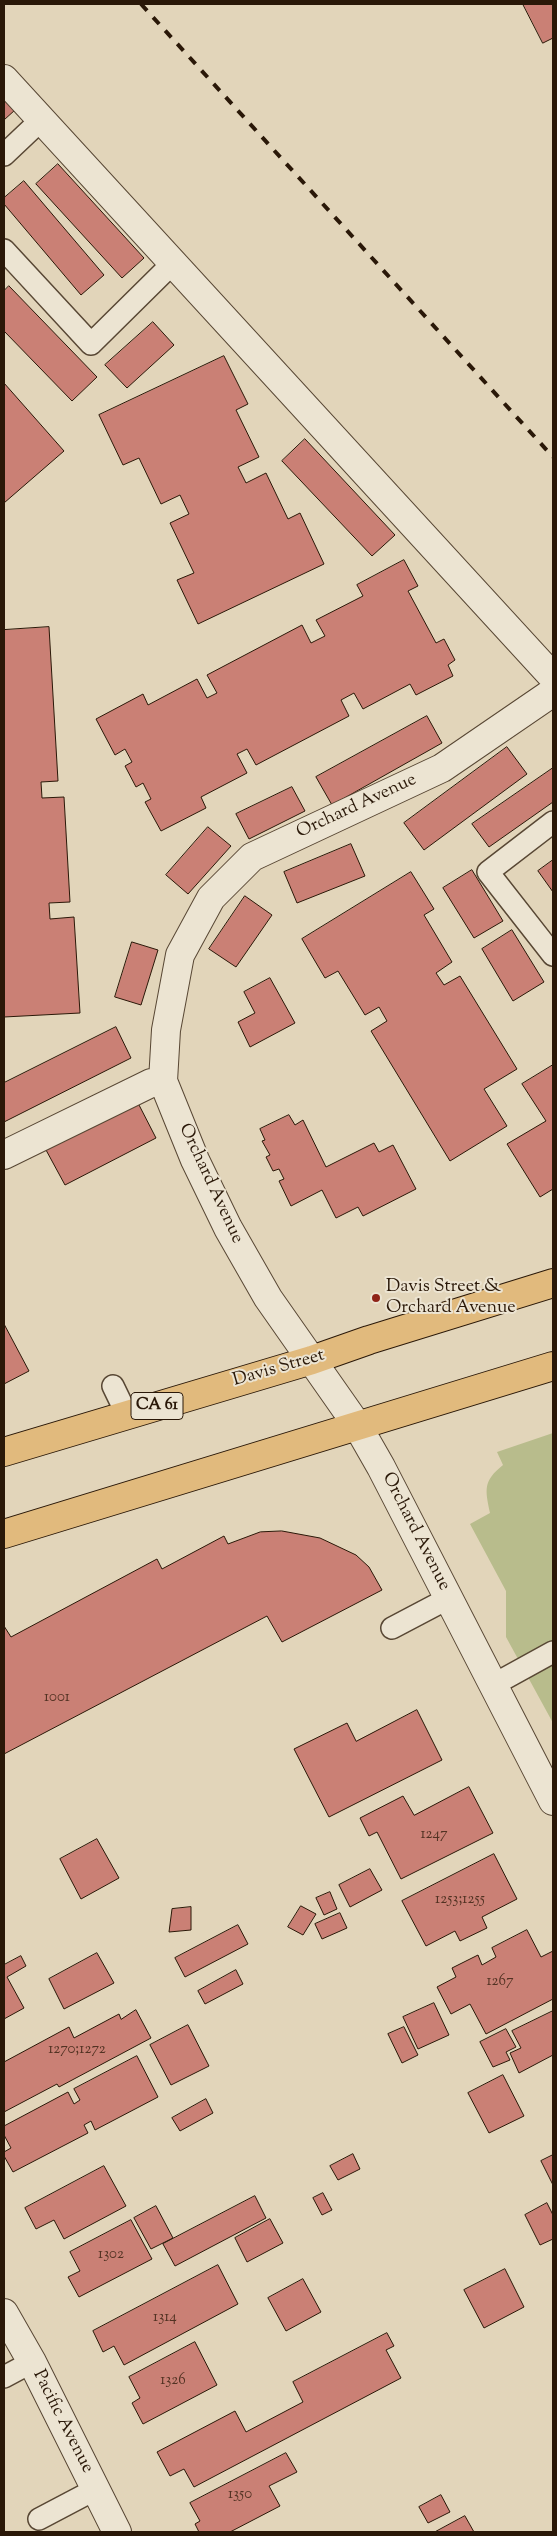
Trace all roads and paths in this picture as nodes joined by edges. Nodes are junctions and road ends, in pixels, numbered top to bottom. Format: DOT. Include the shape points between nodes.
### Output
graph roads {
  1 [pos="4,79"];
  2 [pos="42,120"];
  3 [pos="4,155"];
  4 [pos="4,250"];
  5 [pos="174,262"];
  6 [pos="553,677"];
  7 [pos="553,692"];
  8 [pos="553,822"];
  9 [pos="553,955"];
  10 [pos="163,1081"];
  11 [pos="4,1155"];
  12 [pos="553,1283"];
  13 [pos="312,1360"];
  14 [pos="553,1366"];
  15 [pos="113,1386"];
  16 [pos="127,1415"];
  17 [pos="356,1424"];
  18 [pos="4,1452"];
  19 [pos="4,1534"];
  20 [pos="449,1598"];
  21 [pos="392,1628"];
  22 [pos="553,1652"];
  23 [pos="493,1685"];
  24 [pos="553,1801"];
  25 [pos="4,2313"];
  26 [pos="32,2362"];
  27 [pos="4,2377"];
  28 [pos="96,2489"];
  29 [pos="39,2519"];
  30 [pos="118,2532"];
  1 -- 2 [label="street"];
  2 -- 3 [label="lane"];
  2 -- 5 [label="street"];
  4 -- 5 [label="lane" via="91,344"];
  5 -- 6 [label="street"];
  7 -- 10 [label="street, Orchard Avenue" via="442,768 250,859 211,898 180,955 166,1030"];
  8 -- 9 [label="lane" via="488,872"];
  10 -- 11 [label="street" via="151,1083"];
  10 -- 13 [label="street, Orchard Avenue" via="195,1160 228,1228 268,1298"];
  12 -- 13 [label="main road, Davis Street / CA 61"];
  13 -- 16 [label="main road, Davis Street / CA 61"];
  13 -- 17 [label="street, Orchard Avenue"];
  14 -- 17 [label="main road"];
  15 -- 16 [label="lane"];
  16 -- 18 [label="main road, Davis Street / CA 61"];
  17 -- 19 [label="main road"];
  17 -- 20 [label="street, Orchard Avenue"];
  20 -- 21 [label="lane"];
  20 -- 23 [label="street, Orchard Avenue"];
  22 -- 23 [label="lane"];
  23 -- 24 [label="street, Orchard Avenue"];
  25 -- 26 [label="street, Pacific Avenue"];
  26 -- 27 [label="lane"];
  26 -- 28 [label="street, Pacific Avenue"];
  28 -- 29 [label="lane"];
  28 -- 30 [label="street, Pacific Avenue"];
}
